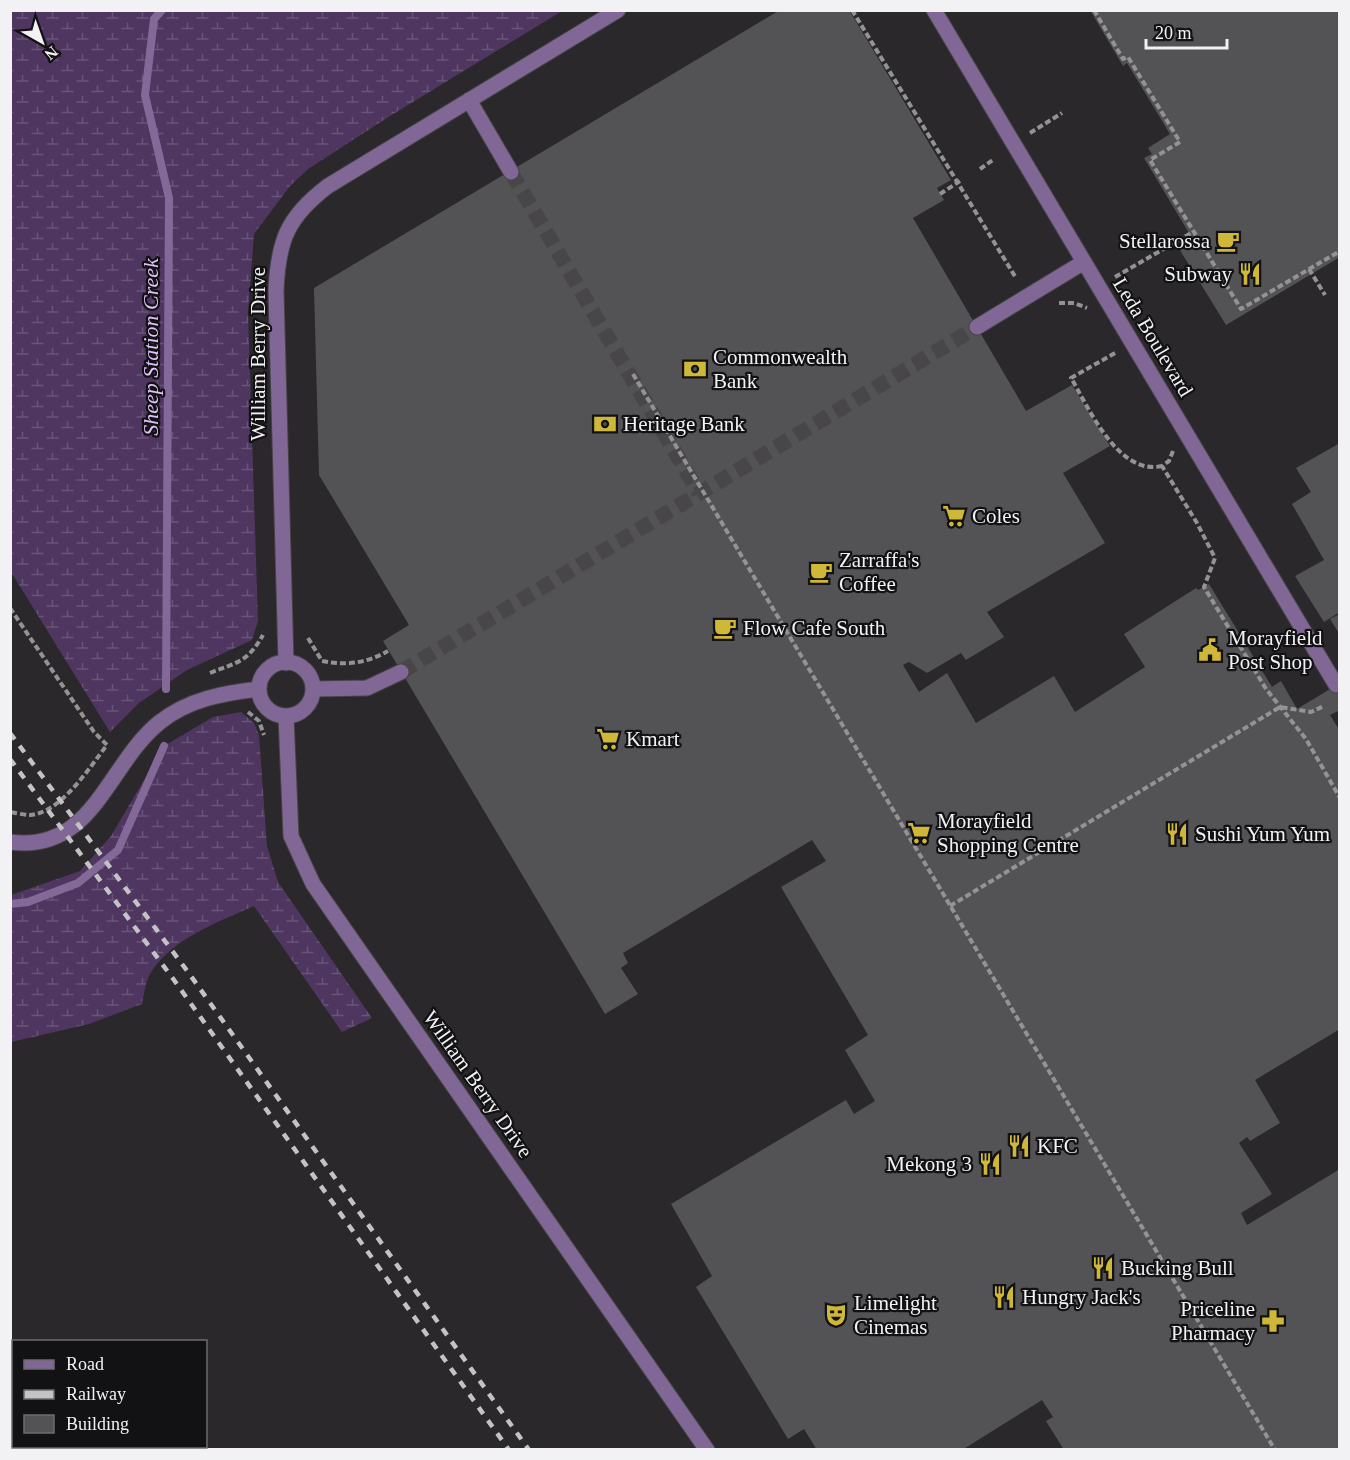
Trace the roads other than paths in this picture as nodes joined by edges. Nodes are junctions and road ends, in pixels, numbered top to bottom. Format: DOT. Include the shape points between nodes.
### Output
graph roads {
  1 [pos="618,10"];
  2 [pos="933,10"];
  3 [pos="469,100"];
  4 [pos="511,172"];
  5 [pos="1084,262"];
  6 [pos="977,327"];
  7 [pos="286,663"];
  8 [pos="401,672"];
  9 [pos="1336,685"];
  10 [pos="259,689"];
  11 [pos="313,689"];
  12 [pos="286,716"];
  13 [pos="10,842"];
  14 [pos="707,1449"];
  1 -- 3 [label="street, William Berry Drive"];
  2 -- 5 [label="street, Leda Boulevard"];
  3 -- 4 [label="street"];
  3 -- 7 [label="street, William Berry Drive" via="314,196 292,220 280,247 276,291"];
  5 -- 6 [label="street"];
  5 -- 9 [label="street, Leda Boulevard"];
  7 -- 10 [label="street" via="265,673"];
  7 -- 11 [label="street" via="308,673"];
  8 -- 11 [label="street" via="367,688"];
  10 -- 12 [label="street" via="270,711"];
  10 -- 13 [label="street" via="214,696 174,713 138,744 100,799 78,823 40,842"];
  11 -- 12 [label="street" via="302,711"];
  12 -- 14 [label="street, William Berry Drive" via="291,837 313,884"];
}
